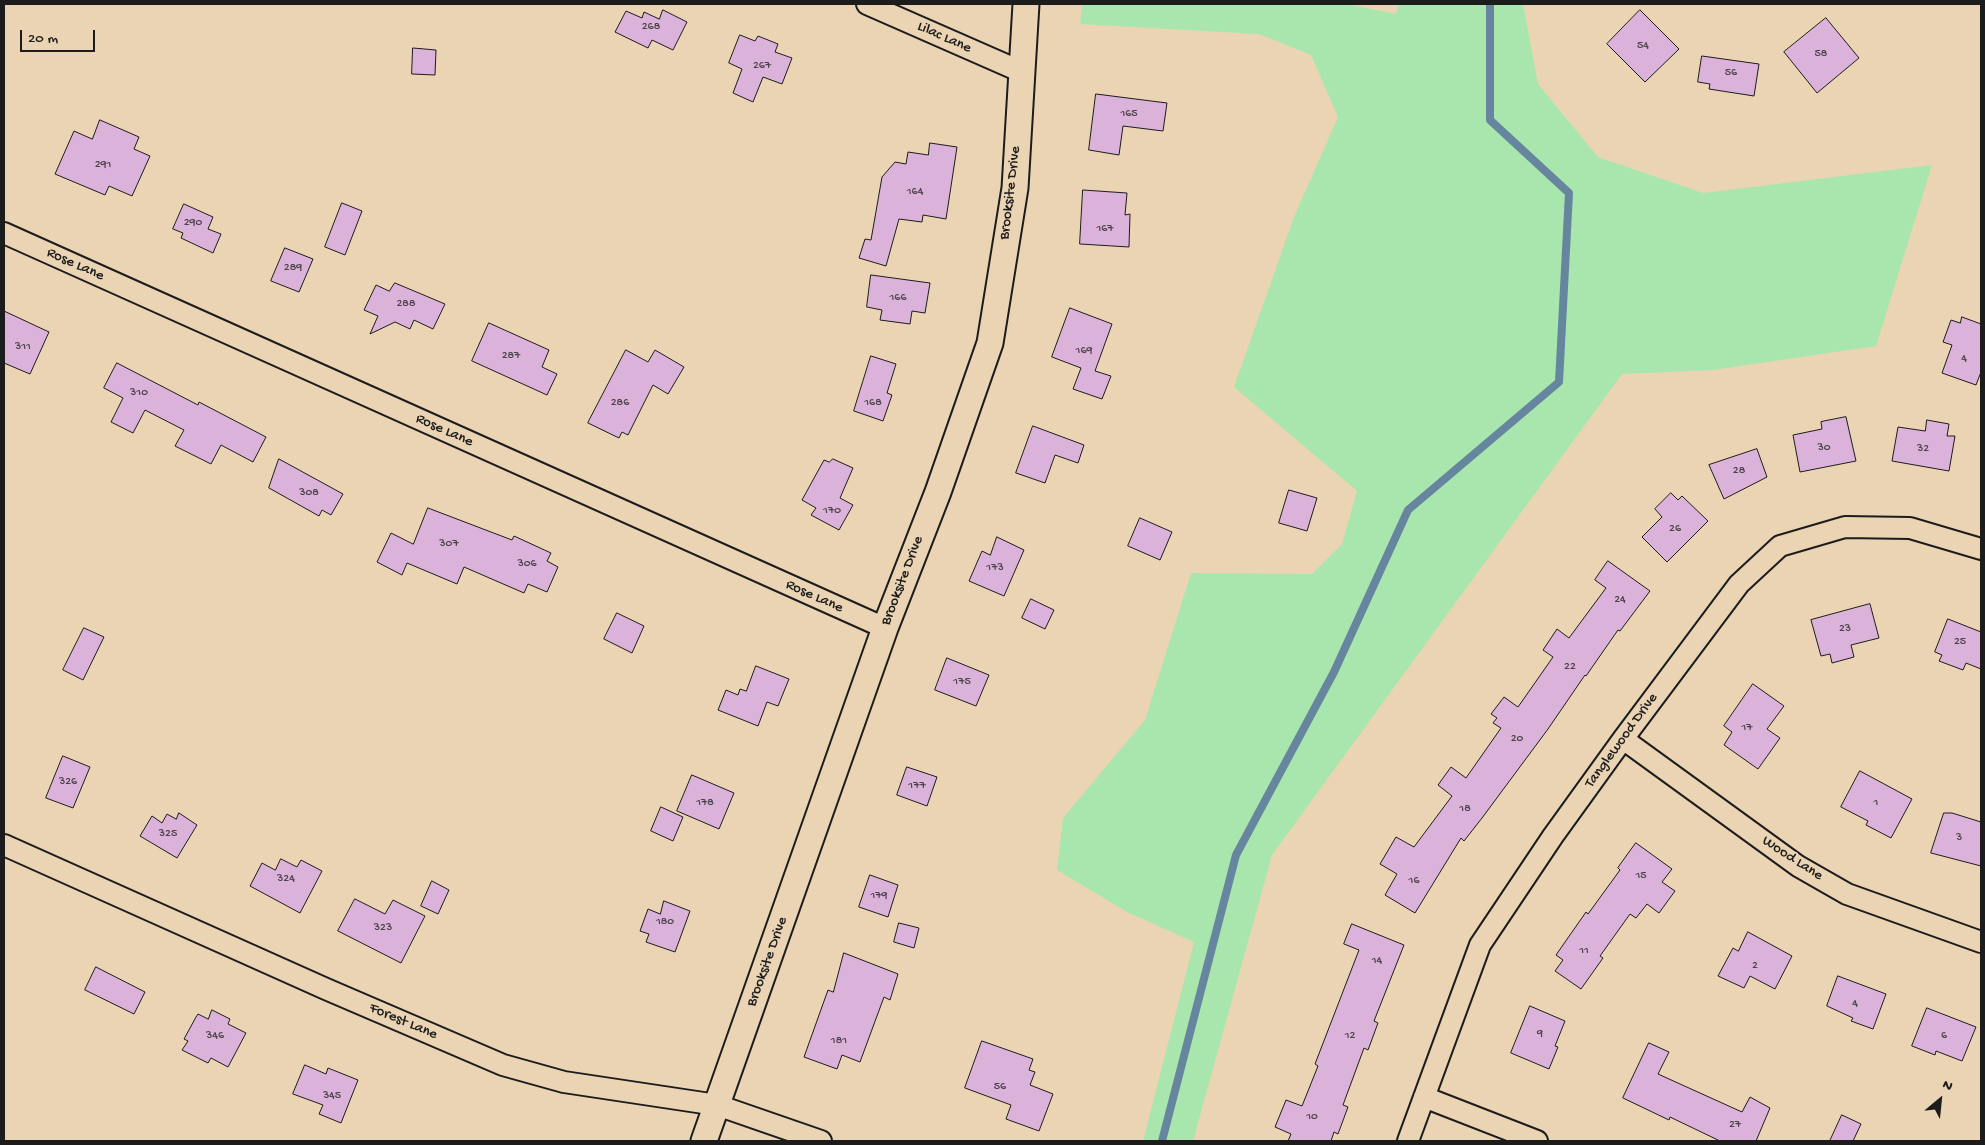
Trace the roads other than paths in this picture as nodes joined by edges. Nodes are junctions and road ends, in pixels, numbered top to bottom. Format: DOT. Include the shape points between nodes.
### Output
graph roads {
  1 [pos="867,4"];
  2 [pos="1026,4"];
  3 [pos="1022,72"];
  4 [pos="4,233"];
  5 [pos="1981,549"];
  6 [pos="885,628"];
  7 [pos="1623,739"];
  8 [pos="4,845"];
  9 [pos="1981,942"];
  10 [pos="1424,1098"];
  11 [pos="717,1105"];
  12 [pos="704,1141"];
  13 [pos="822,1141"];
  14 [pos="1408,1141"];
  15 [pos="1537,1141"];
  1 -- 3 [label="street, Lilac Lane"];
  2 -- 3 [label="street, Brooksite Drive"];
  3 -- 6 [label="street, Brooksite Drive" via="1015,188 990,343 938,492"];
  4 -- 6 [label="street, Rose Lane"];
  5 -- 7 [label="street, Tanglewood Drive" via="1910,528 1845,527 1780,546 1739,584"];
  6 -- 11 [label="street, Brooksite Drive"];
  7 -- 9 [label="street, Wood Lane" via="1798,866 1847,894"];
  7 -- 10 [label="street, Tanglewood Drive" via="1480,945"];
  8 -- 11 [label="street, Forest Lane" via="503,1065 564,1082"];
  10 -- 14 [label="street, Tanglewood Drive"];
  10 -- 15 [label="street"];
  11 -- 12 [label="street, Brooksite Drive"];
  11 -- 13 [label="street, Forest Lane"];
}
